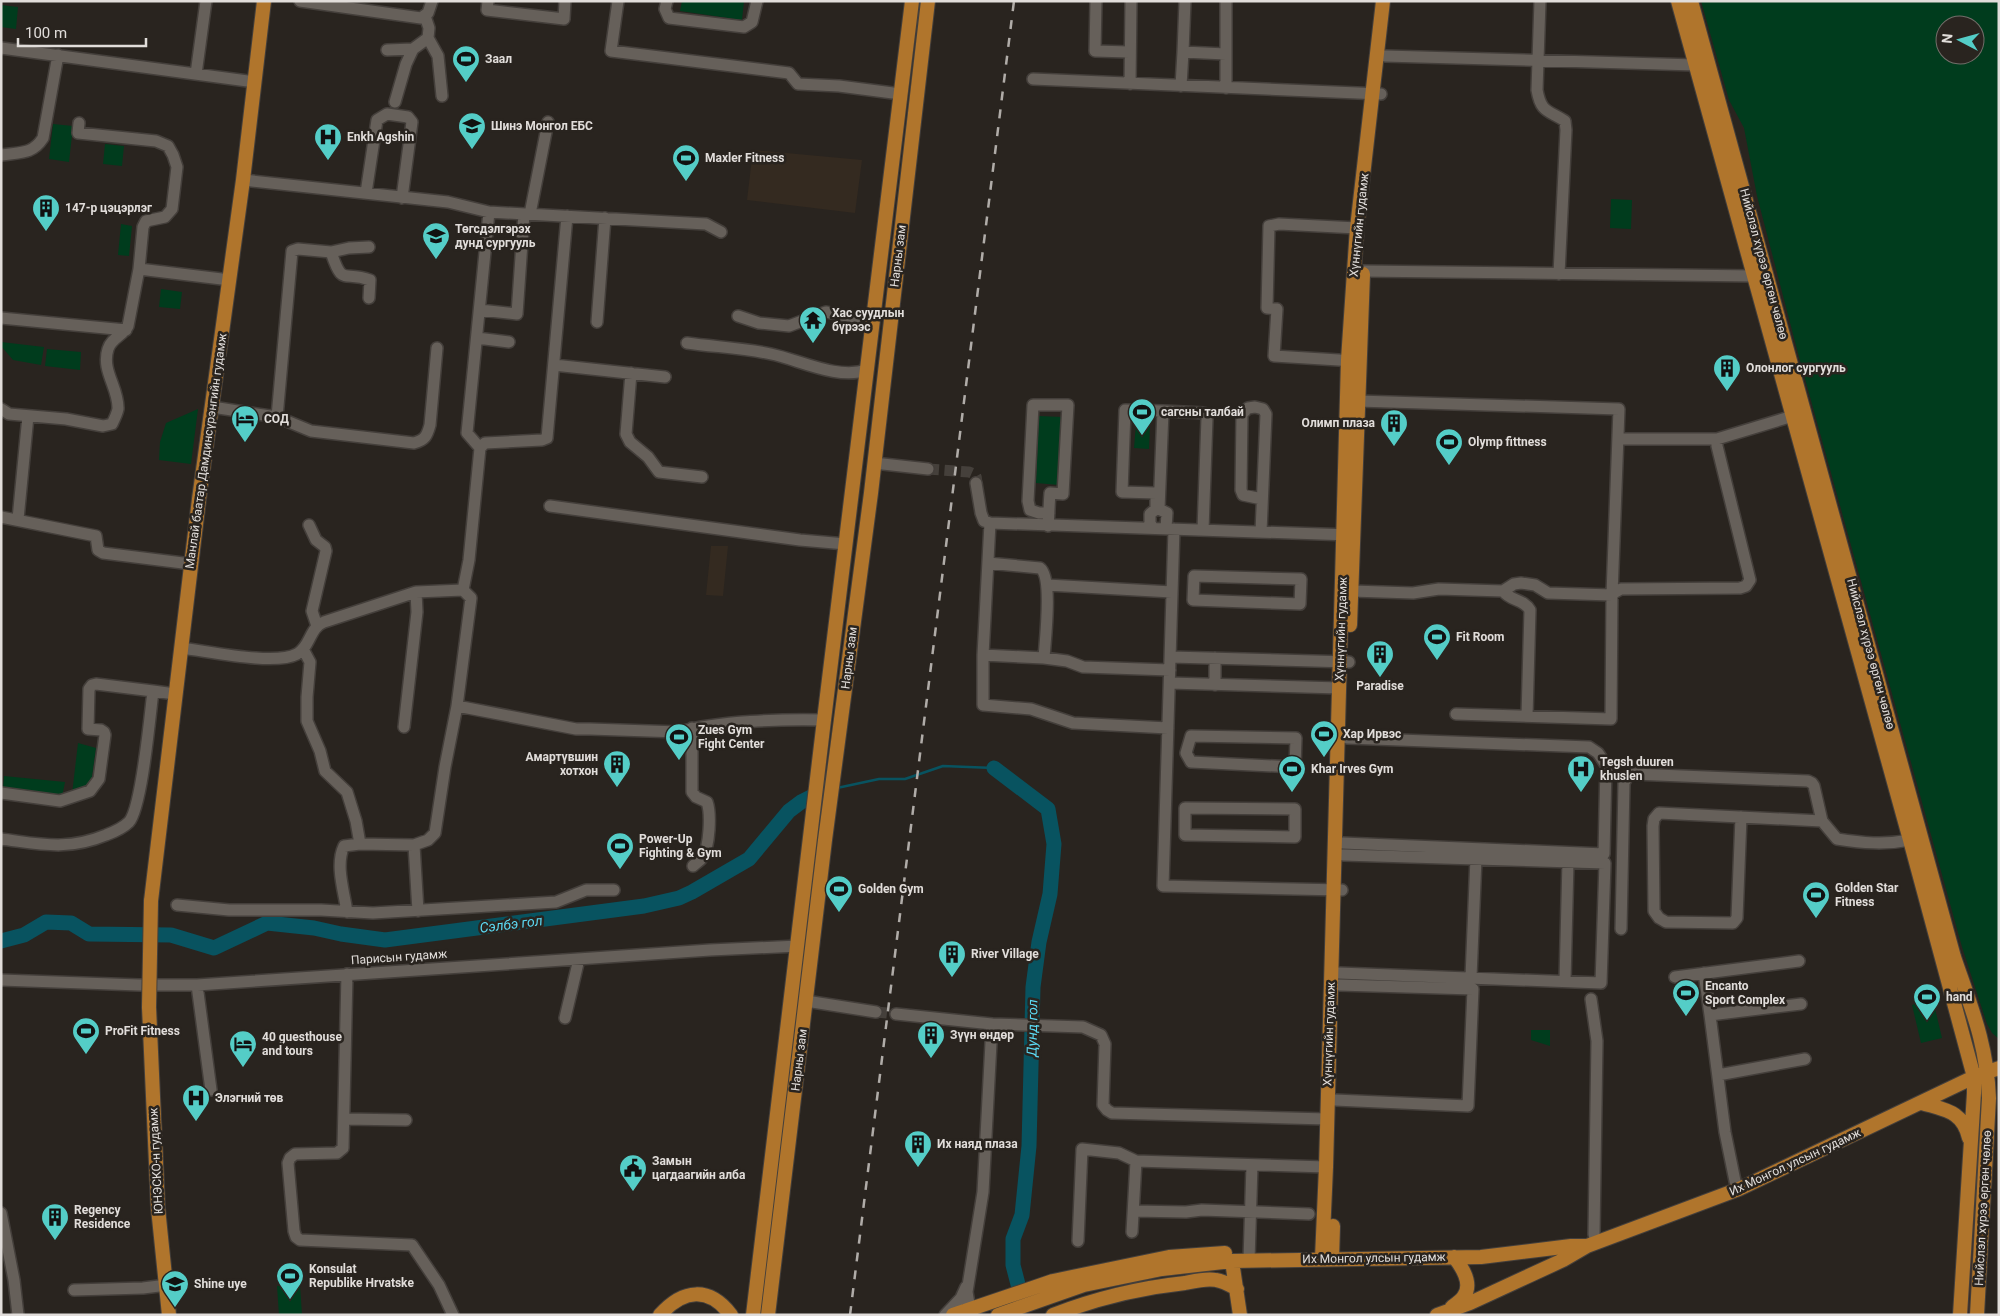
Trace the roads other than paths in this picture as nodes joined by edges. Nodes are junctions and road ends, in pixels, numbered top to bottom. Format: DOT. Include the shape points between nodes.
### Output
graph roads {
  1 [pos="206,1"];
  2 [pos="264,1"];
  3 [pos="300,1"];
  4 [pos="432,1"];
  5 [pos="488,1"];
  6 [pos="565,1"];
  7 [pos="618,1"];
  8 [pos="667,1"];
  9 [pos="757,1"];
  10 [pos="912,1"];
  11 [pos="928,1"];
  12 [pos="1096,1"];
  13 [pos="1131,1"];
  14 [pos="1185,1"];
  15 [pos="1226,1"];
  16 [pos="1383,1"];
  17 [pos="1391,1"];
  18 [pos="1540,1"];
  19 [pos="1678,1"];
  20 [pos="1691,1"];
  21 [pos="425,16"];
  22 [pos="428,38"];
  23 [pos="1,48"];
  24 [pos="413,49"];
  25 [pos="387,50"];
  26 [pos="1130,52"];
  27 [pos="1183,52"];
  28 [pos="1226,54"];
  29 [pos="58,55"];
  30 [pos="1385,56"];
  31 [pos="1538,59"];
  32 [pos="1702,72"];
  33 [pos="196,74"];
  34 [pos="1033,79"];
  35 [pos="254,82"];
  36 [pos="1130,84"];
  37 [pos="1181,86"];
  38 [pos="1226,88"];
  39 [pos="893,93"];
  40 [pos="1377,94"];
  41 [pos="442,96"];
  42 [pos="395,102"];
  43 [pos="548,122"];
  44 [pos="79,123"];
  45 [pos="896,137"];
  46 [pos="911,138"];
  47 [pos="1,155"];
  48 [pos="244,180"];
  49 [pos="366,193"];
  50 [pos="402,198"];
  51 [pos="489,212"];
  52 [pos="527,214"];
  53 [pos="567,216"];
  54 [pos="604,218"];
  55 [pos="1357,228"];
  56 [pos="721,232"];
  57 [pos="369,247"];
  58 [pos="331,252"];
  59 [pos="139,269"];
  60 [pos="1363,271"];
  61 [pos="1559,274"];
  62 [pos="1754,276"];
  63 [pos="230,280"];
  64 [pos="369,298"];
  65 [pos="480,310"];
  66 [pos="738,316"];
  67 [pos="1,318"];
  68 [pos="857,318"];
  69 [pos="597,322"];
  70 [pos="126,330"];
  71 [pos="476,338"];
  72 [pos="509,342"];
  73 [pos="687,343"];
  74 [pos="437,348"];
  75 [pos="1353,360"];
  76 [pos="554,365"];
  77 [pos="867,370"];
  78 [pos="631,373"];
  79 [pos="665,377"];
  80 [pos="1794,397"];
  81 [pos="1358,401"];
  82 [pos="212,407"];
  83 [pos="1,409"];
  84 [pos="1163,411"];
  85 [pos="28,416"];
  86 [pos="1793,416"];
  87 [pos="277,417"];
  88 [pos="1618,439"];
  89 [pos="1717,439"];
  90 [pos="480,448"];
  91 [pos="873,467"];
  92 [pos="927,471"];
  93 [pos="702,478"];
  94 [pos="976,483"];
  95 [pos="1262,500"];
  96 [pos="550,506"];
  97 [pos="1049,513"];
  98 [pos="1,517"];
  99 [pos="18,519"];
  100 [pos="990,523"];
  101 [pos="308,525"];
  102 [pos="1048,526"];
  103 [pos="1153,528"];
  104 [pos="1170,528"];
  105 [pos="1203,530"];
  106 [pos="1261,532"];
  107 [pos="1348,535"];
  108 [pos="864,540"];
  109 [pos="847,541"];
  110 [pos="988,563"];
  111 [pos="191,564"];
  112 [pos="1047,585"];
  113 [pos="1193,587"];
  114 [pos="1172,589"];
  115 [pos="463,590"];
  116 [pos="416,592"];
  117 [pos="1503,592"];
  118 [pos="1351,594"];
  119 [pos="1612,595"];
  120 [pos="317,626"];
  121 [pos="181,648"];
  122 [pos="303,649"];
  123 [pos="983,655"];
  124 [pos="1171,657"];
  125 [pos="1044,658"];
  126 [pos="1215,658"];
  127 [pos="1344,662"];
  128 [pos="1867,662"];
  129 [pos="1170,670"];
  130 [pos="1170,683"];
  131 [pos="1214,685"];
  132 [pos="1339,688"];
  133 [pos="153,691"];
  134 [pos="175,694"];
  135 [pos="457,706"];
  136 [pos="1456,714"];
  137 [pos="1527,716"];
  138 [pos="824,720"];
  139 [pos="404,728"];
  140 [pos="692,728"];
  141 [pos="1168,728"];
  142 [pos="1347,738"];
  143 [pos="1168,753"];
  144 [pos="1186,753"];
  145 [pos="1,793"];
  146 [pos="1742,817"];
  147 [pos="1165,820"];
  148 [pos="1185,820"];
  149 [pos="1822,821"];
  150 [pos="1,840"];
  151 [pos="1910,840"];
  152 [pos="360,844"];
  153 [pos="414,845"];
  154 [pos="1343,849"];
  155 [pos="1476,858"];
  156 [pos="1568,861"];
  157 [pos="693,866"];
  158 [pos="614,890"];
  159 [pos="1338,890"];
  160 [pos="151,900"];
  161 [pos="177,905"];
  162 [pos="418,910"];
  163 [pos="347,912"];
  164 [pos="1621,928"];
  165 [pos="798,946"];
  166 [pos="579,959"];
  167 [pos="1799,961"];
  168 [pos="1704,973"];
  169 [pos="347,974"];
  170 [pos="1471,977"];
  171 [pos="1674,977"];
  172 [pos="1339,979"];
  173 [pos="1,980"];
  174 [pos="1565,982"];
  175 [pos="196,984"];
  176 [pos="1591,999"];
  177 [pos="806,1001"];
  178 [pos="1801,1004"];
  179 [pos="876,1012"];
  180 [pos="896,1014"];
  181 [pos="1710,1015"];
  182 [pos="565,1018"];
  183 [pos="1978,1022"];
  184 [pos="997,1024"];
  185 [pos="1999,1057"];
  186 [pos="1805,1059"];
  187 [pos="1993,1070"];
  188 [pos="1718,1075"];
  189 [pos="1974,1077"];
  190 [pos="211,1090"];
  191 [pos="1335,1100"];
  192 [pos="1922,1103"];
  193 [pos="345,1119"];
  194 [pos="1327,1119"];
  195 [pos="406,1120"];
  196 [pos="777,1120"];
  197 [pos="792,1122"];
  198 [pos="774,1138"];
  199 [pos="790,1138"];
  200 [pos="1970,1144"];
  201 [pos="1136,1161"];
  202 [pos="1252,1165"];
  203 [pos="1326,1167"];
  204 [pos="1739,1189"];
  205 [pos="1134,1211"];
  206 [pos="1250,1212"];
  207 [pos="1,1213"];
  208 [pos="1309,1214"];
  209 [pos="1132,1232"];
  210 [pos="1078,1241"];
  211 [pos="1591,1244"];
  212 [pos="1454,1257"];
  213 [pos="1327,1258"];
  214 [pos="1250,1260"];
  215 [pos="1232,1261"];
  216 [pos="968,1281"];
  217 [pos="167,1285"];
  218 [pos="1237,1289"];
  219 [pos="74,1290"];
  220 [pos="974,1308"];
  221 [pos="1444,1312"];
  222 [pos="1058,1313"];
  223 [pos="18,1315"];
  224 [pos="169,1315"];
  225 [pos="453,1315"];
  226 [pos="660,1315"];
  227 [pos="731,1315"];
  228 [pos="753,1315"];
  229 [pos="768,1315"];
  230 [pos="945,1315"];
  231 [pos="953,1315"];
  232 [pos="998,1315"];
  233 [pos="1240,1315"];
  234 [pos="1960,1315"];
  235 [pos="1977,1315"];
  1 -- 33 [label="street"];
  2 -- 35 [label="main road, Манлай баатар Дамдинсүрэнгийн гудамж"];
  3 -- 21 [label="street"];
  4 -- 21 [label="street"];
  5 -- 6 [label="street" via="487,10 564,19"];
  7 -- 39 [label="street" via="611,51 789,73 798,84"];
  8 -- 9 [label="street" via="665,9 669,18 744,27 752,22"];
  10 -- 45 [label="main road, Нарны зам"];
  11 -- 46 [label="main road, Нарны зам"];
  12 -- 26 [label="street" via="1095,51"];
  13 -- 26 [label="street"];
  14 -- 27 [label="street"];
  15 -- 28 [label="street"];
  16 -- 40 [label="main road, Хүннүгийн гудамж"];
  17 -- 30 [label="main road, Хүннүгийн гудамж"];
  18 -- 31 [label="street"];
  19 -- 32 [label="main road, Нийслэл хүрээ өргөн чөлөө"];
  20 -- 32 [label="main road, Нийслэл хүрээ өргөн чөлөө"];
  21 -- 22 [label="street"];
  22 -- 24 [label="street"];
  22 -- 41 [label="street" via="438,56"];
  23 -- 29 [label="street"];
  24 -- 25 [label="street"];
  24 -- 42 [label="street"];
  26 -- 36 [label="street"];
  27 -- 28 [label="street"];
  27 -- 37 [label="street"];
  28 -- 38 [label="street"];
  29 -- 33 [label="street"];
  29 -- 47 [label="street" via="38,146 31,151"];
  30 -- 31 [label="street"];
  30 -- 40 [label="main road, Хүннүгийн гудамж"];
  31 -- 32 [label="street"];
  31 -- 61 [label="street" via="1539,104 1546,112 1565,121 1566,130"];
  32 -- 62 [label="main road, Нийслэл хүрээ өргөн чөлөө"];
  32 -- 80 [label="main road, Нийслэл хүрээ өргөн чөлөө"];
  33 -- 35 [label="street"];
  34 -- 36 [label="street"];
  35 -- 48 [label="main road, Манлай баатар Дамдинсүрэнгийн гудамж"];
  36 -- 37 [label="street"];
  37 -- 38 [label="street"];
  38 -- 40 [label="street"];
  40 -- 55 [label="main road, Хүннүгийн гудамж"];
  40 -- 60 [label="main road, Хүннүгийн гудамж"];
  43 -- 52 [label="street"];
  44 -- 59 [label="street" via="78,133 156,141 168,146 173,154 177,167 172,209 166,217 146,221"];
  45 -- 46 [label="main road" via="904,134"];
  45 -- 77 [label="main road, Нарны зам"];
  46 -- 91 [label="main road, Нарны зам"];
  48 -- 49 [label="street"];
  48 -- 63 [label="main road, Манлай баатар Дамдинсүрэнгийн гудамж"];
  49 -- 50 [label="street"];
  49 -- 50 [label="street" via="378,120 387,114 408,118 412,122"];
  50 -- 51 [label="street" via="448,202"];
  51 -- 52 [label="street"];
  51 -- 65 [label="street"];
  52 -- 53 [label="street"];
  52 -- 65 [label="street" via="517,314"];
  53 -- 54 [label="street"];
  53 -- 76 [label="street"];
  54 -- 56 [label="street" via="706,224"];
  54 -- 69 [label="street"];
  55 -- 75 [label="main road, Хүннүгийн гудамж"];
  55 -- 75 [label="street" via="1269,226 1267,308 1277,309 1274,356"];
  57 -- 58 [label="street"];
  58 -- 64 [label="street" via="342,275 370,280"];
  58 -- 87 [label="street" via="298,248 292,251"];
  59 -- 63 [label="street"];
  59 -- 70 [label="street"];
  60 -- 61 [label="street"];
  60 -- 75 [label="main road, Хүннүгийн гудамж"];
  61 -- 62 [label="street"];
  62 -- 80 [label="main road, Нийслэл хүрээ өргөн чөлөө"];
  63 -- 82 [label="main road, Манлай баатар Дамдинсүрэнгийн гудамж"];
  65 -- 71 [label="street"];
  66 -- 68 [label="street" via="760,323 789,326 826,312"];
  67 -- 70 [label="street"];
  70 -- 85 [label="street" via="110,344 108,350 107,369 118,409 112,424 103,426"];
  71 -- 72 [label="street"];
  71 -- 90 [label="street" via="467,433"];
  73 -- 77 [label="street" via="771,354 838,372"];
  74 -- 87 [label="street" via="430,425 422,441 386,441 310,431"];
  75 -- 81 [label="main road, Хүннүгийн гудамж"];
  75 -- 107 [label="main road, Хүннүгийн гудамж"];
  76 -- 78 [label="street"];
  76 -- 90 [label="street" via="547,438 485,443"];
  77 -- 109 [label="main road, Нарны зам"];
  78 -- 79 [label="street"];
  78 -- 93 [label="street" via="626,429 630,442 648,456 659,472"];
  80 -- 86 [label="main road, Нийслэл хүрээ өргөн чөлөө"];
  80 -- 128 [label="main road, Нийслэл хүрээ өргөн чөлөө"];
  81 -- 88 [label="street" via="1619,409"];
  81 -- 107 [label="main road, Хүннүгийн гудамж"];
  82 -- 87 [label="street"];
  82 -- 111 [label="main road, Манлай баатар Дамдинсүрэнгийн гудамж"];
  83 -- 85 [label="street" via="9,414"];
  84 -- 103 [label="street" via="1125,410 1122,492 1156,493 1156,509 1150,514"];
  84 -- 104 [label="street" via="1159,509 1167,512"];
  84 -- 105 [label="street" via="1204,413 1207,418"];
  85 -- 99 [label="street"];
  86 -- 89 [label="street"];
  86 -- 128 [label="main road, Нийслэл хүрээ өргөн чөлөө"];
  88 -- 89 [label="street"];
  88 -- 119 [label="street"];
  89 -- 119 [label="street" via="1716,446 1750,580 1746,586 1621,589"];
  90 -- 115 [label="street"];
  91 -- 92 [label="street"];
  91 -- 108 [label="main road, Нарны зам"];
  94 -- 100 [label="street" via="980,513 984,521"];
  95 -- 95 [label="street" via="1266,414 1255,406 1242,414 1241,490 1243,495"];
  95 -- 106 [label="street"];
  96 -- 109 [label="street" via="800,540"];
  97 -- 97 [label="street" via="1030,510 1028,501 1032,405 1068,405 1063,494 1050,493"];
  97 -- 102 [label="street"];
  98 -- 99 [label="street"];
  99 -- 111 [label="street" via="96,536 98,550 103,553"];
  100 -- 102 [label="street"];
  100 -- 110 [label="street"];
  101 -- 120 [label="street" via="326,550 312,611"];
  102 -- 103 [label="street"];
  103 -- 104 [label="street"];
  104 -- 105 [label="street"];
  104 -- 114 [label="street"];
  105 -- 106 [label="street"];
  106 -- 107 [label="street"];
  107 -- 118 [label="main road, Хүннүгийн гудамж"];
  107 -- 127 [label="main road, Хүннүгийн гудамж"];
  108 -- 109 [label="main road"];
  108 -- 177 [label="main road, Нарны зам"];
  109 -- 138 [label="main road, Нарны зам"];
  110 -- 112 [label="street" via="1040,568"];
  110 -- 123 [label="street"];
  111 -- 121 [label="main road, Манлай баатар Дамдинсүрэнгийн гудамж"];
  112 -- 114 [label="street"];
  112 -- 125 [label="street"];
  113 -- 113 [label="street" via="1193,600 1300,604 1301,578 1194,576"];
  113 -- 114 [label="street"];
  114 -- 124 [label="street"];
  115 -- 116 [label="street"];
  115 -- 135 [label="street" via="471,598"];
  116 -- 120 [label="street"];
  116 -- 139 [label="street" via="417,612"];
  117 -- 118 [label="street" via="1439,589 1413,598"];
  117 -- 119 [label="street" via="1514,584 1525,583 1548,593"];
  117 -- 137 [label="street" via="1530,610"];
  118 -- 127 [label="main road, Хүннүгийн гудамж"];
  119 -- 137 [label="street" via="1611,719"];
  120 -- 122 [label="street"];
  121 -- 122 [label="street" via="255,659 292,656"];
  121 -- 134 [label="main road, Манлай баатар Дамдинсүрэнгийн гудамж"];
  122 -- 152 [label="street" via="310,662 307,721 325,771 347,792"];
  123 -- 125 [label="street"];
  123 -- 141 [label="street" via="983,705 1032,709 1073,723"];
  124 -- 126 [label="street"];
  124 -- 129 [label="street"];
  125 -- 129 [label="street" via="1067,660 1083,667"];
  126 -- 127 [label="street"];
  126 -- 131 [label="street"];
  127 -- 132 [label="main road, Хүннүгийн гудамж"];
  127 -- 142 [label="main road, Хүннүгийн гудамж"];
  128 -- 151 [label="main road, Нийслэл хүрээ өргөн чөлөө"];
  128 -- 183 [label="main road, Нийслэл хүрээ өргөн чөлөө" via="1954,957"];
  129 -- 130 [label="street"];
  130 -- 131 [label="street"];
  130 -- 141 [label="street"];
  131 -- 132 [label="street"];
  132 -- 159 [label="main road, Хүннүгийн гудамж"];
  133 -- 134 [label="street"];
  133 -- 145 [label="street" via="92,685 88,729 101,730 105,735 99,779 90,791 60,801"];
  133 -- 150 [label="street" via="139,792 129,821 119,830 104,836 62,846"];
  134 -- 160 [label="main road, Манлай баатар Дамдинсүрэнгийн гудамж"];
  135 -- 140 [label="street" via="576,729 679,732"];
  135 -- 153 [label="street" via="435,833 428,840"];
  136 -- 137 [label="street"];
  138 -- 140 [label="street"];
  138 -- 165 [label="main road, Нарны зам"];
  140 -- 157 [label="street" via="692,792 707,802 710,811 706,851"];
  141 -- 143 [label="street"];
  142 -- 154 [label="main road, Хүннүгийн гудамж"];
  142 -- 154 [label="street" via="1589,747 1606,765 1604,854"];
  143 -- 144 [label="street"];
  143 -- 147 [label="street"];
  144 -- 144 [label="street" via="1191,736 1296,738 1295,767 1191,762"];
  146 -- 146 [label="street" via="1659,813 1654,819 1654,911 1659,918 1666,922 1733,923 1737,918"];
  146 -- 149 [label="street"];
  147 -- 148 [label="street"];
  147 -- 159 [label="street" via="1163,886"];
  148 -- 148 [label="street" via="1185,808 1295,809 1295,836 1185,835"];
  149 -- 151 [label="street" via="1837,839 1861,843"];
  149 -- 164 [label="street" via="1814,786 1808,781 1633,774 1627,777 1624,783"];
  151 -- 189 [label="main road, Нийслэл хүрээ өргөн чөлөө"];
  152 -- 153 [label="street"];
  152 -- 163 [label="street" via="344,846 341,852"];
  153 -- 162 [label="street"];
  154 -- 155 [label="street"];
  154 -- 159 [label="main road, Хүннүгийн гудамж"];
  155 -- 156 [label="street"];
  155 -- 170 [label="street"];
  156 -- 174 [label="street"];
  156 -- 174 [label="street" via="1604,863 1601,983"];
  158 -- 162 [label="street" via="586,890 556,902"];
  159 -- 172 [label="main road, Хүннүгийн гудамж"];
  159 -- 194 [label="main road, Хүннүгийн гудамж"];
  160 -- 217 [label="main road, ЮНЭСКО-н гудамж, bridge" via="149,1007 158,1208"];
  161 -- 163 [label="street" via="229,910"];
  162 -- 163 [label="street"];
  165 -- 166 [label="street, Парисын гудамж"];
  165 -- 196 [label="main road, Нарны зам"];
  166 -- 169 [label="street, Парисын гудамж"];
  166 -- 182 [label="street"];
  167 -- 168 [label="street"];
  168 -- 171 [label="street"];
  168 -- 181 [label="street"];
  169 -- 175 [label="street, Парисын гудамж"];
  169 -- 193 [label="street"];
  170 -- 172 [label="street"];
  170 -- 174 [label="street"];
  172 -- 191 [label="main road, Хүннүгийн гудамж"];
  172 -- 191 [label="street" via="1473,989 1468,1106"];
  173 -- 175 [label="street, Парисын гудамж"];
  175 -- 190 [label="street"];
  176 -- 211 [label="street" via="1597,1041 1594,1234"];
  177 -- 179 [label="street"];
  177 -- 197 [label="main road, Нарны зам"];
  178 -- 181 [label="street"];
  180 -- 184 [label="street"];
  181 -- 188 [label="street"];
  183 -- 185 [label="main road" via="1986,1048"];
  183 -- 187 [label="main road, Нийслэл хүрээ өргөн чөлөө"];
  184 -- 194 [label="street" via="1083,1027 1101,1035 1105,1044 1103,1105 1112,1112"];
  184 -- 216 [label="street" via="983,1192"];
  186 -- 188 [label="street"];
  187 -- 189 [label="main road, Их Монгол улсын гудамж"];
  187 -- 235 [label="main road, Нийслэл хүрээ өргөн чөлөө"];
  188 -- 204 [label="street" via="1725,1132"];
  189 -- 192 [label="main road, Их Монгол улсын гудамж"];
  189 -- 200 [label="main road, Нийслэл хүрээ өргөн чөлөө"];
  191 -- 213 [label="main road, Хүннүгийн гудамж"];
  192 -- 200 [label="main road" via="1949,1110 1959,1117 1968,1132"];
  192 -- 204 [label="main road, Их Монгол улсын гудамж"];
  193 -- 195 [label="street"];
  193 -- 225 [label="street" via="341,1152 295,1154 290,1158 296,1236 300,1240 412,1244"];
  194 -- 203 [label="main road, Хүннүгийн гудамж"];
  196 -- 197 [label="main road" via="784,1126"];
  196 -- 198 [label="main road, Нарны зам"];
  197 -- 199 [label="main road, Нарны зам"];
  198 -- 199 [label="main road" via="784,1132"];
  198 -- 228 [label="main road, Нарны зам"];
  199 -- 229 [label="main road, Нарны зам"];
  200 -- 234 [label="main road, Нийслэл хүрээ өргөн чөлөө"];
  201 -- 202 [label="street"];
  201 -- 205 [label="street"];
  201 -- 210 [label="street" via="1119,1153 1082,1149"];
  202 -- 203 [label="street"];
  202 -- 206 [label="street"];
  203 -- 213 [label="main road, Хүннүгийн гудамж"];
  204 -- 211 [label="main road, Их Монгол улсын гудамж"];
  205 -- 206 [label="street"];
  205 -- 209 [label="street"];
  206 -- 208 [label="street"];
  206 -- 214 [label="street"];
  207 -- 223 [label="street"];
  211 -- 212 [label="main road, Их Монгол улсын гудамж" via="1496,1256"];
  211 -- 221 [label="main road, Их Монгол улсын гудамж" via="1564,1260"];
  212 -- 213 [label="main road, Их Монгол улсын гудамж"];
  212 -- 221 [label="main road" via="1464,1270 1467,1282 1465,1296"];
  213 -- 214 [label="main road, Их Монгол улсын гудамж"];
  214 -- 215 [label="main road, Их Монгол улсын гудамж"];
  214 -- 220 [label="main road" via="1230,1253 1169,1257 1053,1281"];
  215 -- 218 [label="main road"];
  215 -- 232 [label="main road, Их Монгол улсын гудамж" via="1162,1269 1084,1285"];
  216 -- 220 [label="street" via="967,1296"];
  216 -- 230 [label="street" via="961,1298"];
  217 -- 219 [label="street"];
  217 -- 224 [label="main road, ЮНЭСКО-н гудамж"];
  218 -- 222 [label="main road" via="1214,1279 1162,1285 1108,1296"];
  218 -- 233 [label="main road"];
  220 -- 231 [label="main road"];
  226 -- 227 [label="main road" via="670,1304 698,1293 722,1304"];
}
